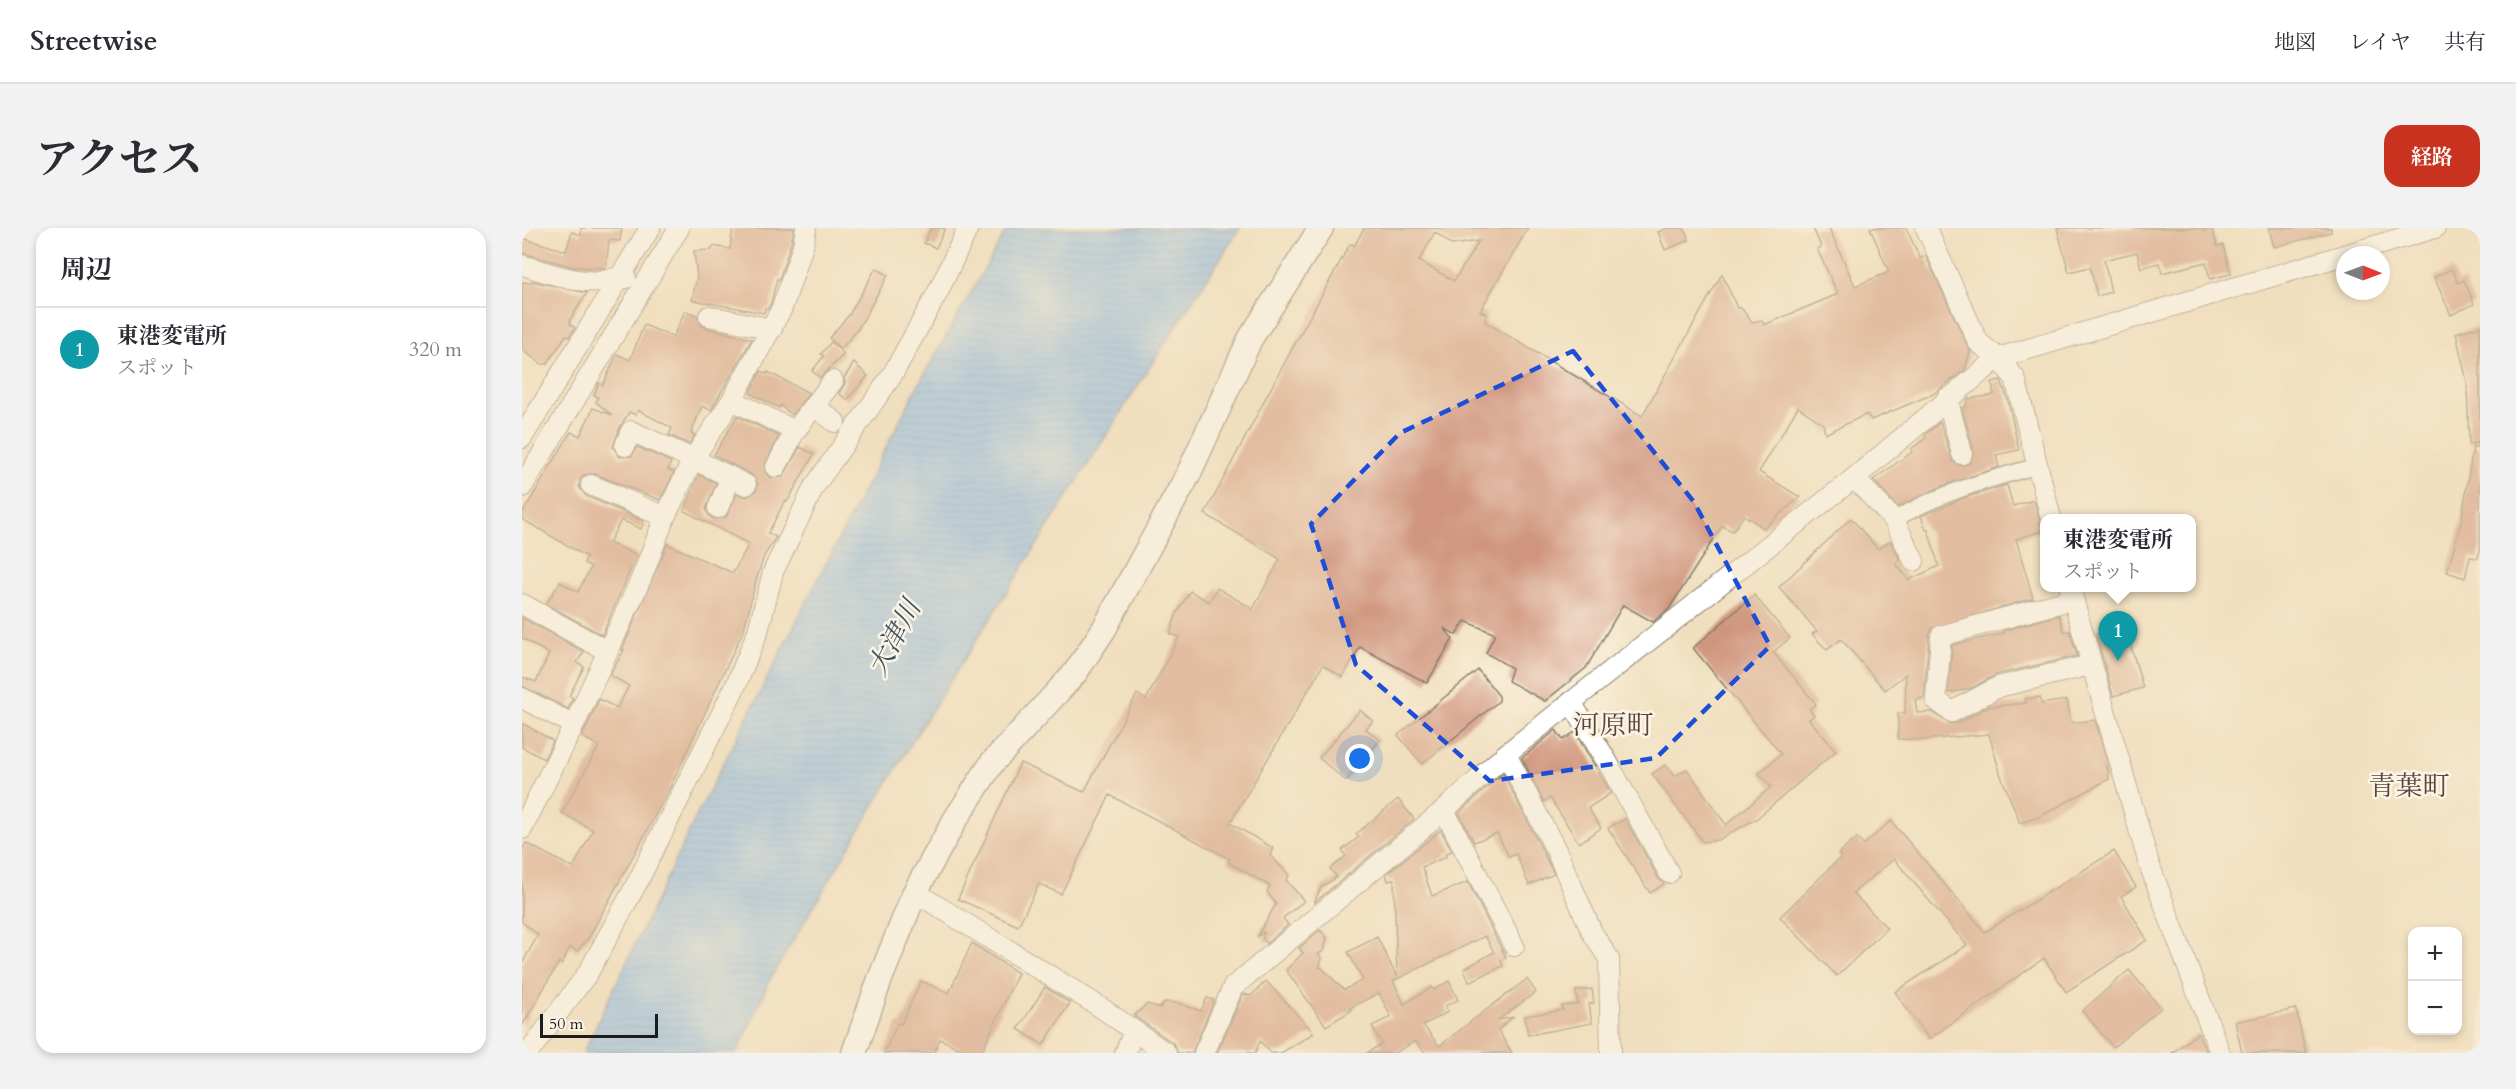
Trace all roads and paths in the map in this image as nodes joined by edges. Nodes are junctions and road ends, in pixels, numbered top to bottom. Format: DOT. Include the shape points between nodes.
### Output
graph roads {
  1 [pos="650,228"];
  2 [pos="679,228"];
  3 [pos="806,228"];
  4 [pos="968,228"];
  5 [pos="1321,228"];
  6 [pos="1926,228"];
  7 [pos="2435,228"];
  8 [pos="522,265"];
  9 [pos="622,275"];
  10 [pos="643,287"];
  11 [pos="709,316"];
  12 [pos="772,328"];
  13 [pos="573,354"];
  14 [pos="1998,358"];
  15 [pos="594,367"];
  16 [pos="833,381"];
  17 [pos="1947,398"];
  18 [pos="732,400"];
  19 [pos="814,406"];
  20 [pos="836,422"];
  21 [pos="795,431"];
  22 [pos="635,433"];
  23 [pos="522,438"];
  24 [pos="522,445"];
  25 [pos="1962,454"];
  26 [pos="540,456"];
  27 [pos="693,459"];
  28 [pos="2037,466"];
  29 [pos="776,467"];
  30 [pos="1854,478"];
  31 [pos="591,485"];
  32 [pos="522,487"];
  33 [pos="718,508"];
  34 [pos="2050,514"];
  35 [pos="665,518"];
  36 [pos="1894,520"];
  37 [pos="1914,561"];
  38 [pos="2071,593"];
  39 [pos="522,604"];
  40 [pos="607,651"];
  41 [pos="2091,665"];
  42 [pos="522,698"];
  43 [pos="1571,702"];
  44 [pos="574,725"];
  45 [pos="1506,754"];
  46 [pos="1443,810"];
  47 [pos="522,829"];
  48 [pos="1669,873"];
  49 [pos="915,892"];
  50 [pos="1514,946"];
  51 [pos="1134,1031"];
  52 [pos="528,1053"];
  53 [pos="855,1053"];
  54 [pos="1125,1053"];
  55 [pos="1166,1053"];
  56 [pos="1204,1053"];
  57 [pos="1611,1053"];
  58 [pos="2220,1053"];
  1 -- 9 [label="street"];
  2 -- 10 [label="street"];
  3 -- 12 [label="street" via="800,257"];
  4 -- 52 [label="street" via="891,377 814,487 773,572 758,631 736,685 637,883 588,973"];
  5 -- 49 [label="street" via="1250,339 1188,475 1104,629 1075,673 992,763"];
  6 -- 14 [label="street" via="1978,342"];
  7 -- 14 [label="street"];
  8 -- 9 [label="street" via="578,281 614,280"];
  9 -- 10 [label="street"];
  9 -- 13 [label="street"];
  10 -- 15 [label="street"];
  11 -- 12 [label="street"];
  12 -- 18 [label="street"];
  13 -- 15 [label="street"];
  13 -- 23 [label="street"];
  14 -- 17 [label="street"];
  14 -- 28 [label="street" via="2015,378"];
  15 -- 26 [label="street"];
  16 -- 19 [label="street"];
  17 -- 25 [label="street"];
  17 -- 30 [label="street"];
  18 -- 21 [label="street"];
  18 -- 27 [label="street"];
  19 -- 20 [label="street"];
  19 -- 21 [label="street"];
  21 -- 29 [label="street"];
  22 -- 27 [label="street"];
  24 -- 26 [label="street"];
  26 -- 32 [label="street"];
  27 -- 33 [label="street" via="738,481"];
  27 -- 35 [label="street"];
  28 -- 34 [label="street"];
  28 -- 36 [label="street" via="1962,487"];
  30 -- 36 [label="street"];
  30 -- 43 [label="street"];
  31 -- 35 [label="street"];
  35 -- 40 [label="street"];
  36 -- 37 [label="street"];
  38 -- 41 [label="street"];
  38 -- 41 [label="street" via="1941,636 1936,700 1952,712 1998,687"];
  39 -- 40 [label="street"];
  40 -- 44 [label="street"];
  41 -- 58 [label="street" via="2149,864"];
  42 -- 44 [label="street"];
  43 -- 45 [label="street"];
  43 -- 48 [label="street"];
  44 -- 47 [label="street"];
  45 -- 46 [label="street"];
  45 -- 57 [label="street" via="1609,960"];
  46 -- 50 [label="street"];
  46 -- 56 [label="street" via="1233,987"];
  49 -- 51 [label="street"];
  49 -- 53 [label="street"];
  51 -- 54 [label="street"];
  51 -- 55 [label="street"];
}
